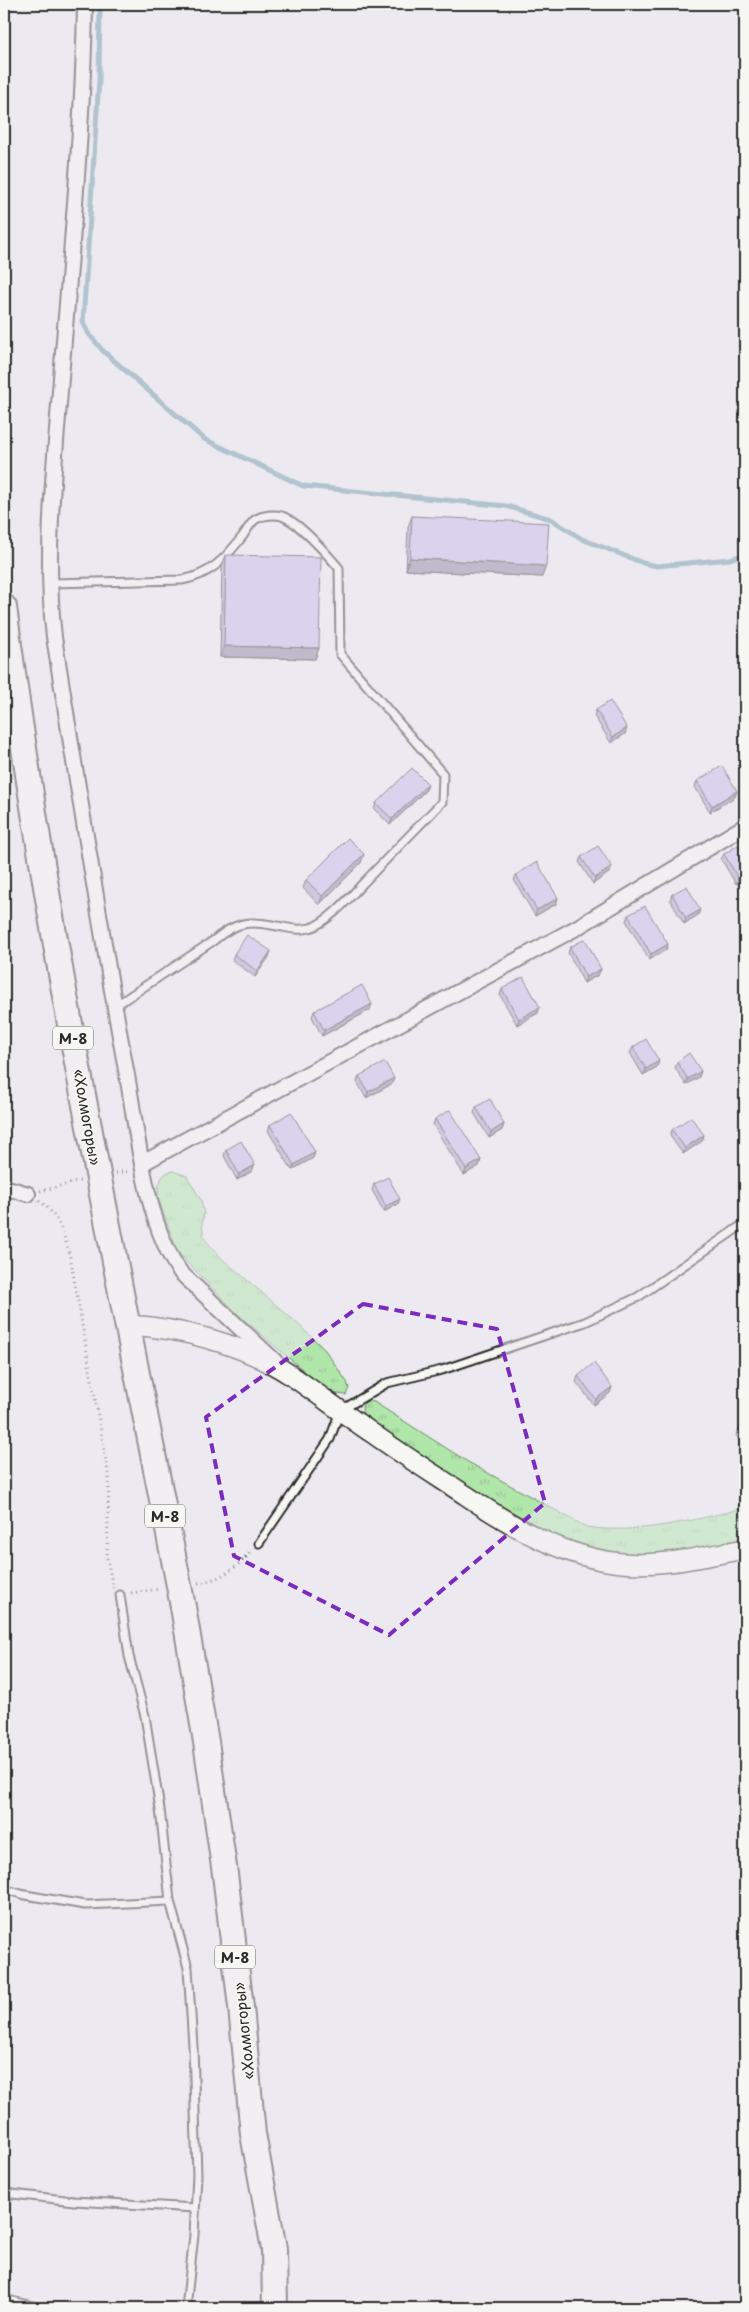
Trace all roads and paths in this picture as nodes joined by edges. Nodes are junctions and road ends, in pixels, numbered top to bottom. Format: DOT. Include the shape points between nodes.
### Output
graph roads {
  1 [pos="85,4"];
  2 [pos="50,583"];
  3 [pos="4,607"];
  4 [pos="745,826"];
  5 [pos="115,1007"];
  6 [pos="143,1164"];
  7 [pos="4,1187"];
  8 [pos="28,1194"];
  9 [pos="745,1223"];
  10 [pos="232,1320"];
  11 [pos="127,1325"];
  12 [pos="222,1344"];
  13 [pos="288,1373"];
  14 [pos="340,1411"];
  15 [pos="258,1543"];
  16 [pos="745,1549"];
  17 [pos="107,1558"];
  18 [pos="120,1595"];
  19 [pos="4,1889"];
  20 [pos="170,1902"];
  21 [pos="4,2193"];
  22 [pos="195,2208"];
  23 [pos="4,2300"];
  24 [pos="40,2308"];
  25 [pos="186,2308"];
  26 [pos="275,2308"];
  1 -- 2 [label="street" via="80,136 50,539"];
  2 -- 5 [label="street" via="54,637"];
  2 -- 5 [label="lane" via="199,577 215,567 255,519 268,515 282,516 314,540 339,568 340,654 444,774 442,802 319,924 294,929 240,923"];
  3 -- 11 [label="highway, «Холмогоры» / М-8" via="37,842"];
  4 -- 6 [label="street" via="576,928"];
  5 -- 6 [label="street"];
  6 -- 10 [label="street" via="152,1208 170,1256 190,1282"];
  7 -- 8 [label="street"];
  8 -- 17 [label="path" via="54,1214 63,1230 71,1261 109,1478"];
  9 -- 14 [label="lane" via="638,1297 585,1322 442,1370 387,1383"];
  10 -- 12 [label="street"];
  10 -- 13 [label="street"];
  11 -- 12 [label="street" via="168,1330"];
  11 -- 26 [label="highway, «Холмогоры» / М-8, bridge" via="184,1607 206,1742 225,1874 254,2134 274,2249"];
  12 -- 13 [label="street"];
  13 -- 14 [label="street"];
  14 -- 15 [label="lane" via="330,1439"];
  14 -- 16 [label="street" via="510,1524 582,1555 620,1563 653,1564"];
  18 -- 20 [label="lane" via="129,1656 145,1716 156,1781"];
  19 -- 20 [label="lane" via="25,1896 85,1905"];
  20 -- 22 [label="lane" via="188,1968 195,2097"];
  21 -- 22 [label="lane"];
  22 -- 25 [label="lane"];
  23 -- 24 [label="lane"];
}
